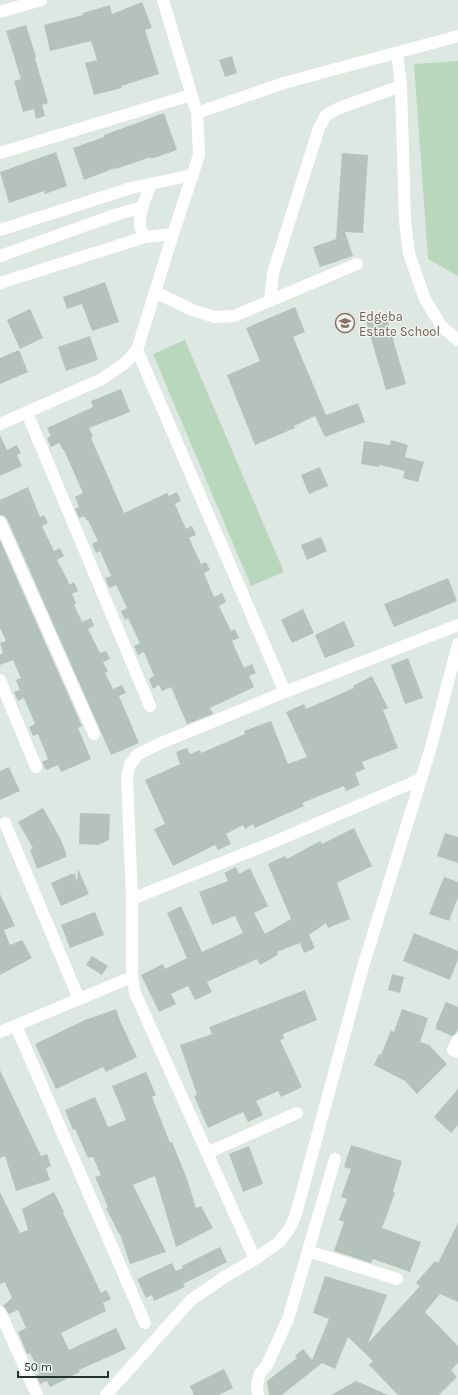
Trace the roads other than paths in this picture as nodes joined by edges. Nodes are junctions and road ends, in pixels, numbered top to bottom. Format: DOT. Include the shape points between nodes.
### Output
graph roads {
  1 [pos="41,0"];
  2 [pos="163,0"];
  3 [pos="0,12"];
  4 [pos="458,36"];
  5 [pos="397,53"];
  6 [pos="401,86"];
  7 [pos="191,95"];
  8 [pos="197,113"];
  9 [pos="0,153"];
  10 [pos="193,175"];
  11 [pos="151,184"];
  12 [pos="142,207"];
  13 [pos="0,230"];
  14 [pos="173,234"];
  15 [pos="145,237"];
  16 [pos="0,256"];
  17 [pos="357,264"];
  18 [pos="0,282"];
  19 [pos="155,292"];
  20 [pos="270,301"];
  21 [pos="458,340"];
  22 [pos="137,350"];
  23 [pos="27,413"];
  24 [pos="0,424"];
  25 [pos="0,522"];
  26 [pos="458,625"];
  27 [pos="458,644"];
  28 [pos="0,680"];
  29 [pos="285,692"];
  30 [pos="150,706"];
  31 [pos="94,734"];
  32 [pos="36,767"];
  33 [pos="421,779"];
  34 [pos="5,823"];
  35 [pos="132,898"];
  36 [pos="132,977"];
  37 [pos="79,1000"];
  38 [pos="16,1026"];
  39 [pos="0,1032"];
  40 [pos="458,1040"];
  41 [pos="458,1052"];
  42 [pos="298,1113"];
  43 [pos="208,1153"];
  44 [pos="335,1159"];
  45 [pos="308,1251"];
  46 [pos="255,1259"];
  47 [pos="397,1279"];
  48 [pos="0,1312"];
  49 [pos="145,1322"];
  50 [pos="37,1395"];
  51 [pos="106,1395"];
  52 [pos="258,1395"];
  1 -- 3 [label="street"];
  2 -- 7 [label="street"];
  4 -- 5 [label="street"];
  5 -- 6 [label="street"];
  5 -- 8 [label="street" via="284,83"];
  6 -- 20 [label="street" via="326,115 319,128 273,273"];
  6 -- 21 [label="street" via="405,221 409,254 425,300 442,327"];
  7 -- 8 [label="street"];
  7 -- 9 [label="street"];
  8 -- 10 [label="street" via="199,155"];
  10 -- 11 [label="street"];
  10 -- 14 [label="street"];
  11 -- 12 [label="street"];
  11 -- 13 [label="street" via="131,188"];
  12 -- 15 [label="street" via="140,227"];
  12 -- 16 [label="street"];
  14 -- 15 [label="street"];
  14 -- 19 [label="street"];
  15 -- 18 [label="street"];
  17 -- 20 [label="street"];
  19 -- 20 [label="street" via="192,310 215,317 234,316"];
  19 -- 22 [label="street"];
  22 -- 23 [label="street" via="124,364 102,379"];
  22 -- 29 [label="street"];
  23 -- 24 [label="street"];
  23 -- 30 [label="street"];
  25 -- 31 [label="street"];
  26 -- 29 [label="street"];
  27 -- 33 [label="street"];
  28 -- 32 [label="street"];
  29 -- 35 [label="street" via="137,755 130,765 127,778"];
  33 -- 35 [label="street" via="276,841"];
  33 -- 46 [label="street" via="362,970 296,1214 290,1228 279,1242"];
  34 -- 37 [label="street"];
  35 -- 36 [label="street"];
  36 -- 37 [label="street"];
  36 -- 43 [label="street" via="135,992"];
  37 -- 38 [label="street"];
  38 -- 39 [label="street"];
  38 -- 49 [label="street"];
  40 -- 41 [label="street" via="453,1050"];
  42 -- 43 [label="street"];
  43 -- 46 [label="street"];
  44 -- 45 [label="street"];
  45 -- 47 [label="street"];
  45 -- 52 [label="street" via="288,1319 260,1373"];
  46 -- 51 [label="street" via="191,1300"];
  48 -- 50 [label="street"];
}
